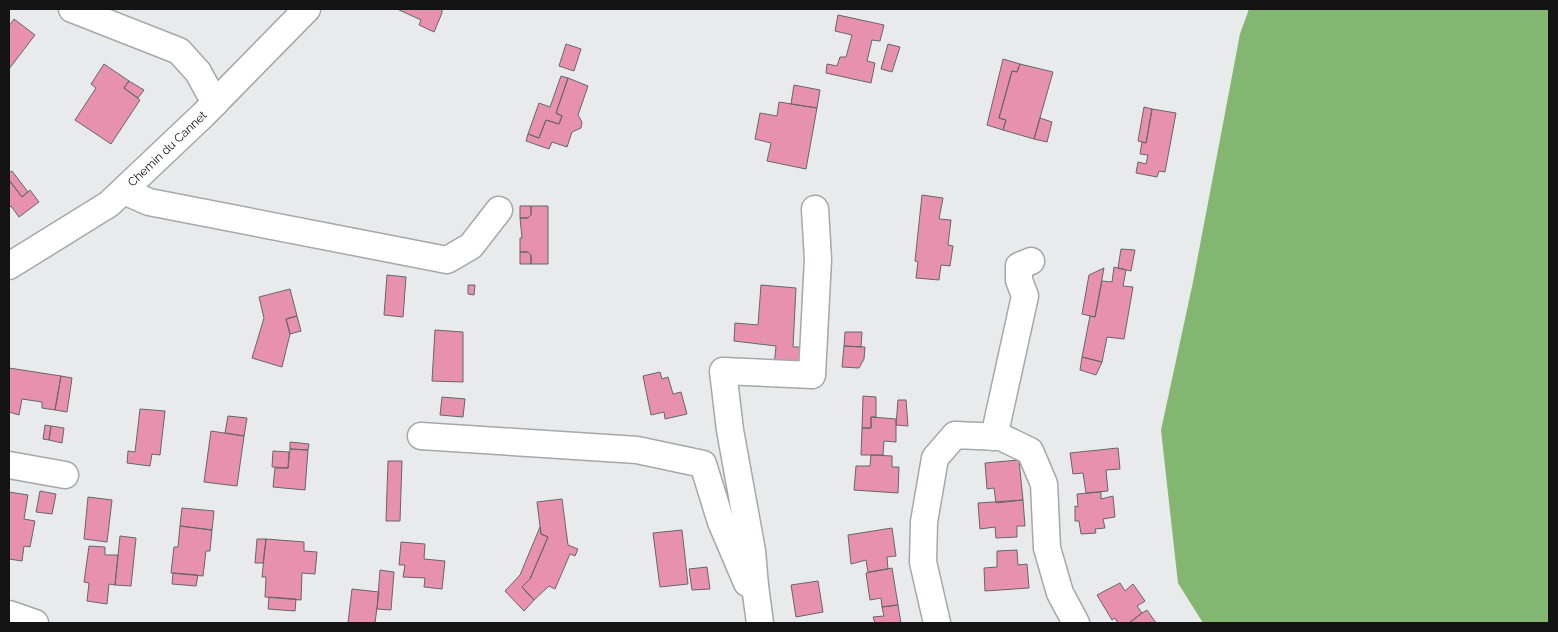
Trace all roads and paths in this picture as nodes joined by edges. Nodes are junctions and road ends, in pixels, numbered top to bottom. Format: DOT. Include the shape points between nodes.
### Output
graph roads {
  1 [pos="72,9"];
  2 [pos="307,9"];
  3 [pos="215,103"];
  4 [pos="116,198"];
  5 [pos="815,209"];
  6 [pos="499,210"];
  7 [pos="1031,261"];
  8 [pos="9,266"];
  9 [pos="439,275"];
  10 [pos="421,436"];
  11 [pos="994,437"];
  12 [pos="9,465"];
  13 [pos="64,475"];
  14 [pos="755,586"];
  15 [pos="9,614"];
  16 [pos="35,623"];
  17 [pos="760,623"];
  18 [pos="937,623"];
  19 [pos="1076,623"];
  1 -- 3 [label="street" via="179,52 198,72"];
  2 -- 3 [label="street, Chemin du Cannet"];
  3 -- 4 [label="street, Chemin du Cannet"];
  4 -- 6 [label="street" via="448,260 471,246"];
  4 -- 8 [label="street, Chemin du Cannet"];
  4 -- 9 [label="street" via="127,212"];
  5 -- 14 [label="street" via="818,259 812,375 723,371"];
  7 -- 11 [label="street" via="1019,266 1018,280 1025,296"];
  10 -- 14 [label="street" via="637,450 703,464 721,522 747,583"];
  11 -- 18 [label="street" via="954,435 935,458 924,522 923,562"];
  11 -- 19 [label="street" via="1001,437 1030,451 1044,484 1047,548 1060,593"];
  12 -- 13 [label="street"];
  14 -- 17 [label="street"];
  15 -- 16 [label="street"];
}
